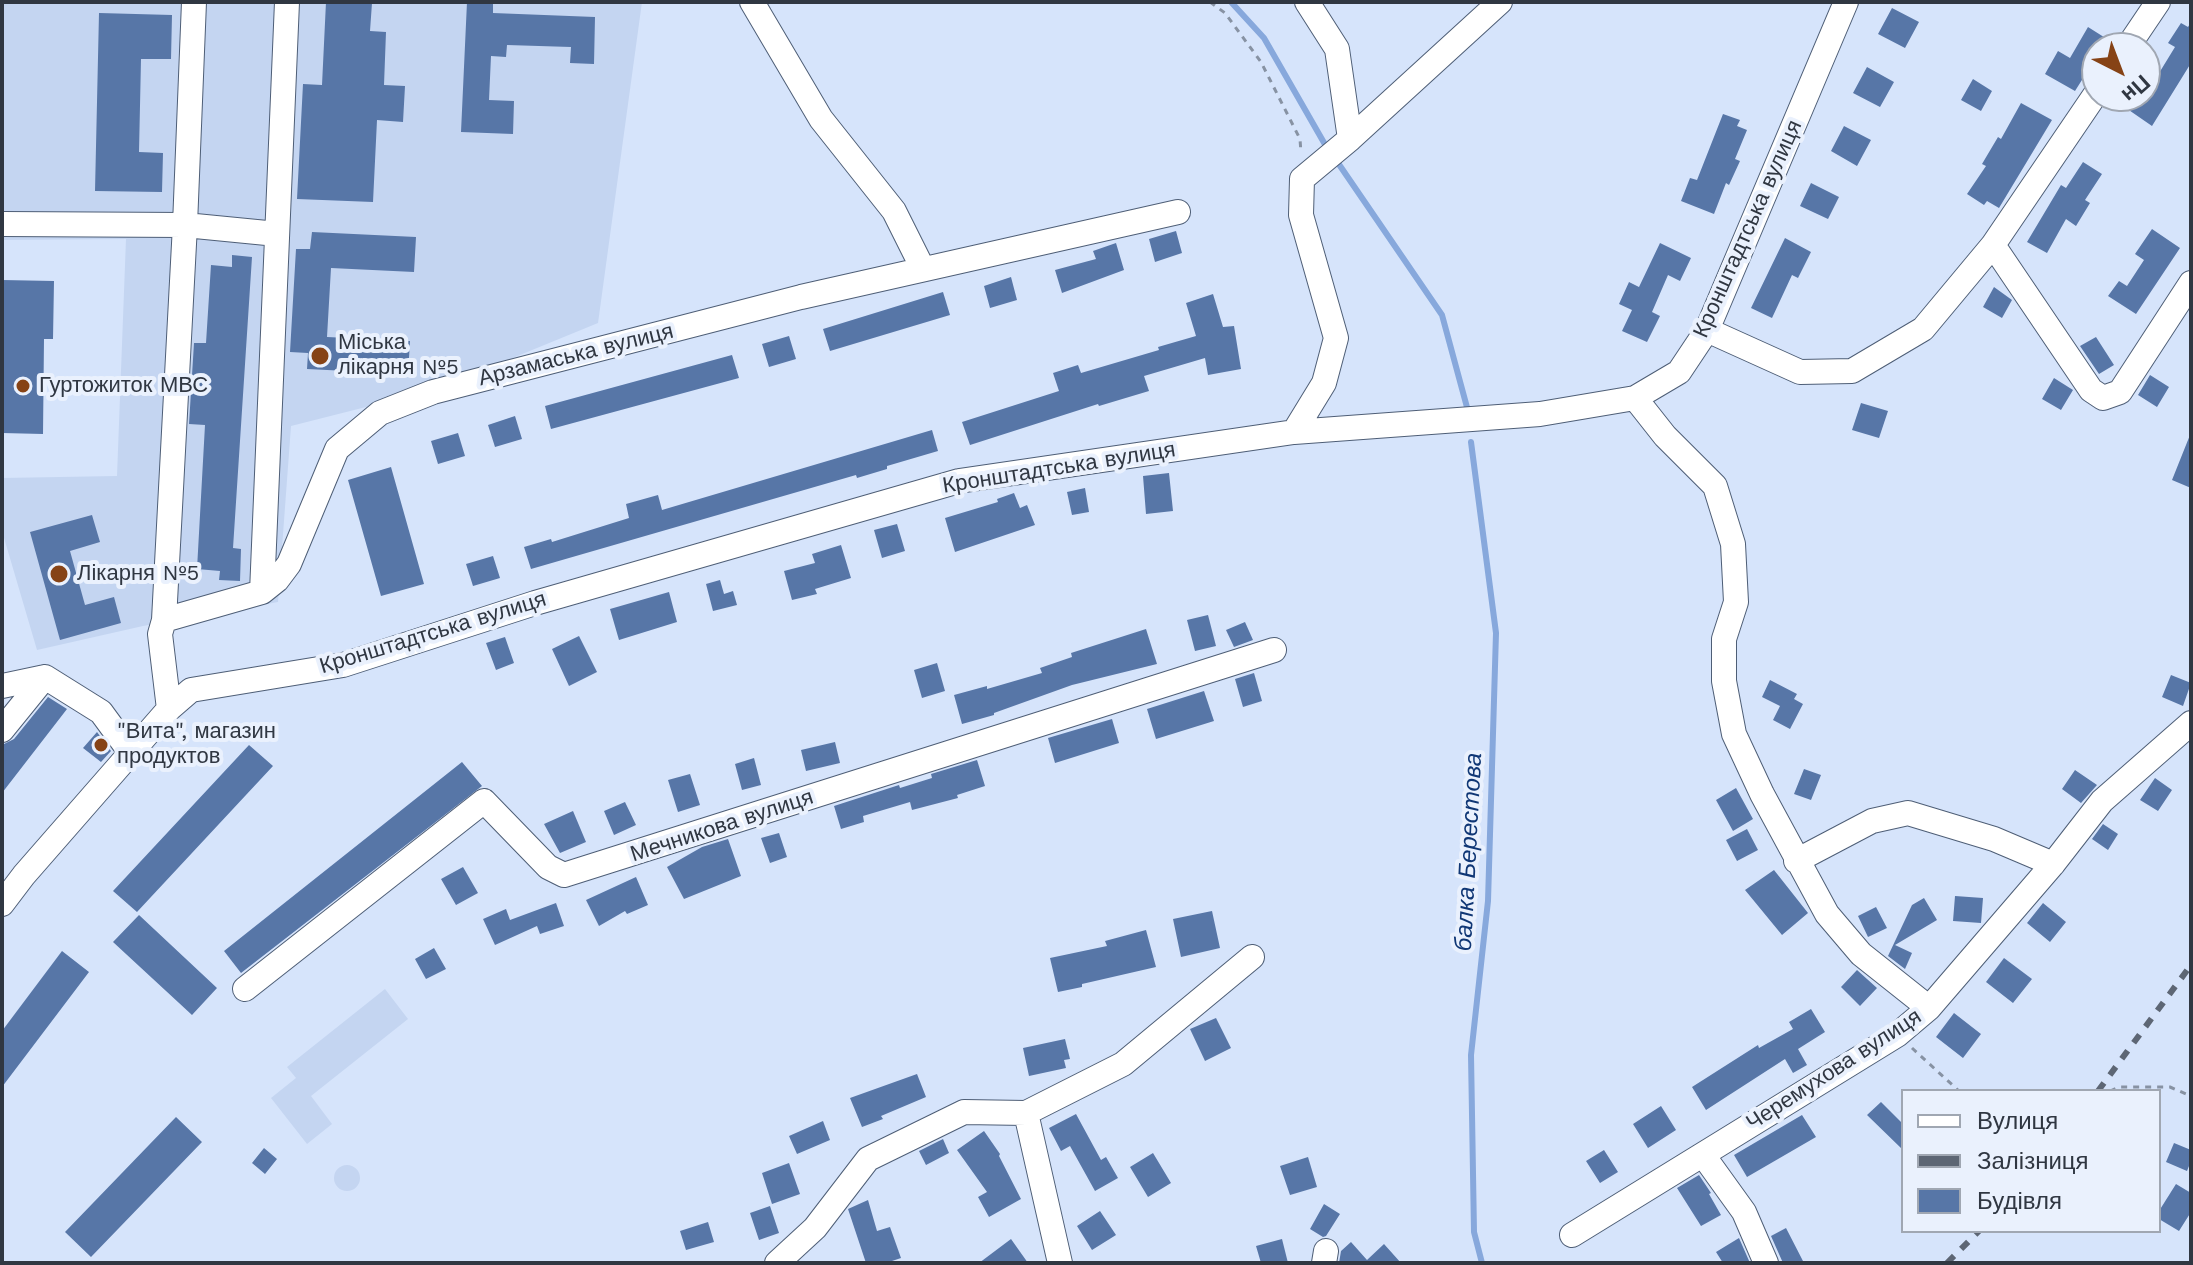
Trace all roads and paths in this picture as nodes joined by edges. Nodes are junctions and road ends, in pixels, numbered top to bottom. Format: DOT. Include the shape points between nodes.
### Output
graph roads {
  1 [pos="194,2"];
  2 [pos="287,2"];
  3 [pos="752,2"];
  4 [pos="1210,2"];
  5 [pos="1307,2"];
  6 [pos="1500,2"];
  7 [pos="1846,2"];
  8 [pos="2158,2"];
  9 [pos="2138,32"];
  10 [pos="2083,112"];
  11 [pos="1350,139"];
  12 [pos="1302,179"];
  13 [pos="1178,212"];
  14 [pos="2,224"];
  15 [pos="185,225"];
  16 [pos="277,234"];
  17 [pos="1993,245"];
  18 [pos="923,269"];
  19 [pos="2191,283"];
  20 [pos="1707,330"];
  21 [pos="1635,398"];
  22 [pos="1294,432"];
  23 [pos="262,592"];
  24 [pos="164,620"];
  25 [pos="1274,650"];
  26 [pos="45,677"];
  27 [pos="2,686"];
  28 [pos="169,709"];
  29 [pos="2191,723"];
  30 [pos="2,730"];
  31 [pos="131,753"];
  32 [pos="1796,861"];
  33 [pos="2053,864"];
  34 [pos="2,904"];
  35 [pos="1252,957"];
  36 [pos="245,989"];
  37 [pos="1929,1008"];
  38 [pos="1897,1035"];
  39 [pos="1957,1089"];
  40 [pos="2114,1089"];
  41 [pos="2191,1096"];
  42 [pos="1026,1113"];
  43 [pos="1703,1155"];
  44 [pos="1572,1235"];
  45 [pos="777,1263"];
  46 [pos="1060,1263"];
  47 [pos="1766,1263"];
  1 -- 15 [label="street"];
  2 -- 16 [label="street"];
  3 -- 18 [label="street" via="821,119 894,211"];
  4 -- 12 [label="path" via="1225,13 1261,62 1300,139"];
  5 -- 11 [label="street" via="1337,49"];
  6 -- 11 [label="street"];
  7 -- 20 [label="street, Кронштадтська вулиця"];
  8 -- 9 [label="street"];
  10 -- 17 [label="street"];
  11 -- 12 [label="street"];
  12 -- 22 [label="street" via="1301,215 1336,338 1324,383"];
  13 -- 18 [label="street, Арзамаська вулиця"];
  14 -- 15 [label="street"];
  15 -- 16 [label="street"];
  15 -- 24 [label="street"];
  16 -- 23 [label="street"];
  17 -- 19 [label="street" via="2091,390 2103,398 2120,392"];
  17 -- 20 [label="street" via="1923,329 1852,371 1800,372"];
  18 -- 23 [label="street, Арзамаська вулиця" via="433,392 380,413 337,449 289,564"];
  20 -- 21 [label="street, Кронштадтська вулиця" via="1679,372"];
  21 -- 22 [label="street, Кронштадтська вулиця" via="1540,414"];
  21 -- 32 [label="street" via="1715,486 1733,544 1736,602 1724,639 1724,681 1734,734"];
  22 -- 28 [label="street, Кронштадтська вулиця" via="959,481 535,603 343,665 191,690"];
  23 -- 24 [label="street"];
  24 -- 28 [label="street" via="160,634"];
  25 -- 36 [label="street, Мечникова вулиця" via="564,875 548,867 484,801"];
  26 -- 27 [label="street"];
  26 -- 30 [label="street"];
  26 -- 31 [label="street" via="101,712"];
  28 -- 31 [label="street, Кронштадтська вулиця"];
  29 -- 33 [label="street, Черемухова вулиця" via="2102,801"];
  31 -- 34 [label="street, Кронштадтська вулиця"];
  32 -- 33 [label="street" via="1872,821 1908,813 1994,839"];
  32 -- 37 [label="street" via="1827,914 1861,954"];
  33 -- 37 [label="street, Черемухова вулиця"];
  35 -- 42 [label="street" via="1123,1064"];
  37 -- 38 [label="street, Черемухова вулиця"];
  38 -- 39 [label="path"];
  38 -- 43 [label="street, Черемухова вулиця"];
  40 -- 41 [label="path" via="2170,1087"];
  42 -- 45 [label="street" via="964,1112 868,1159 815,1228"];
  42 -- 46 [label="street"];
  43 -- 44 [label="street, Черемухова вулиця"];
  43 -- 47 [label="street" via="1744,1212"];
}
